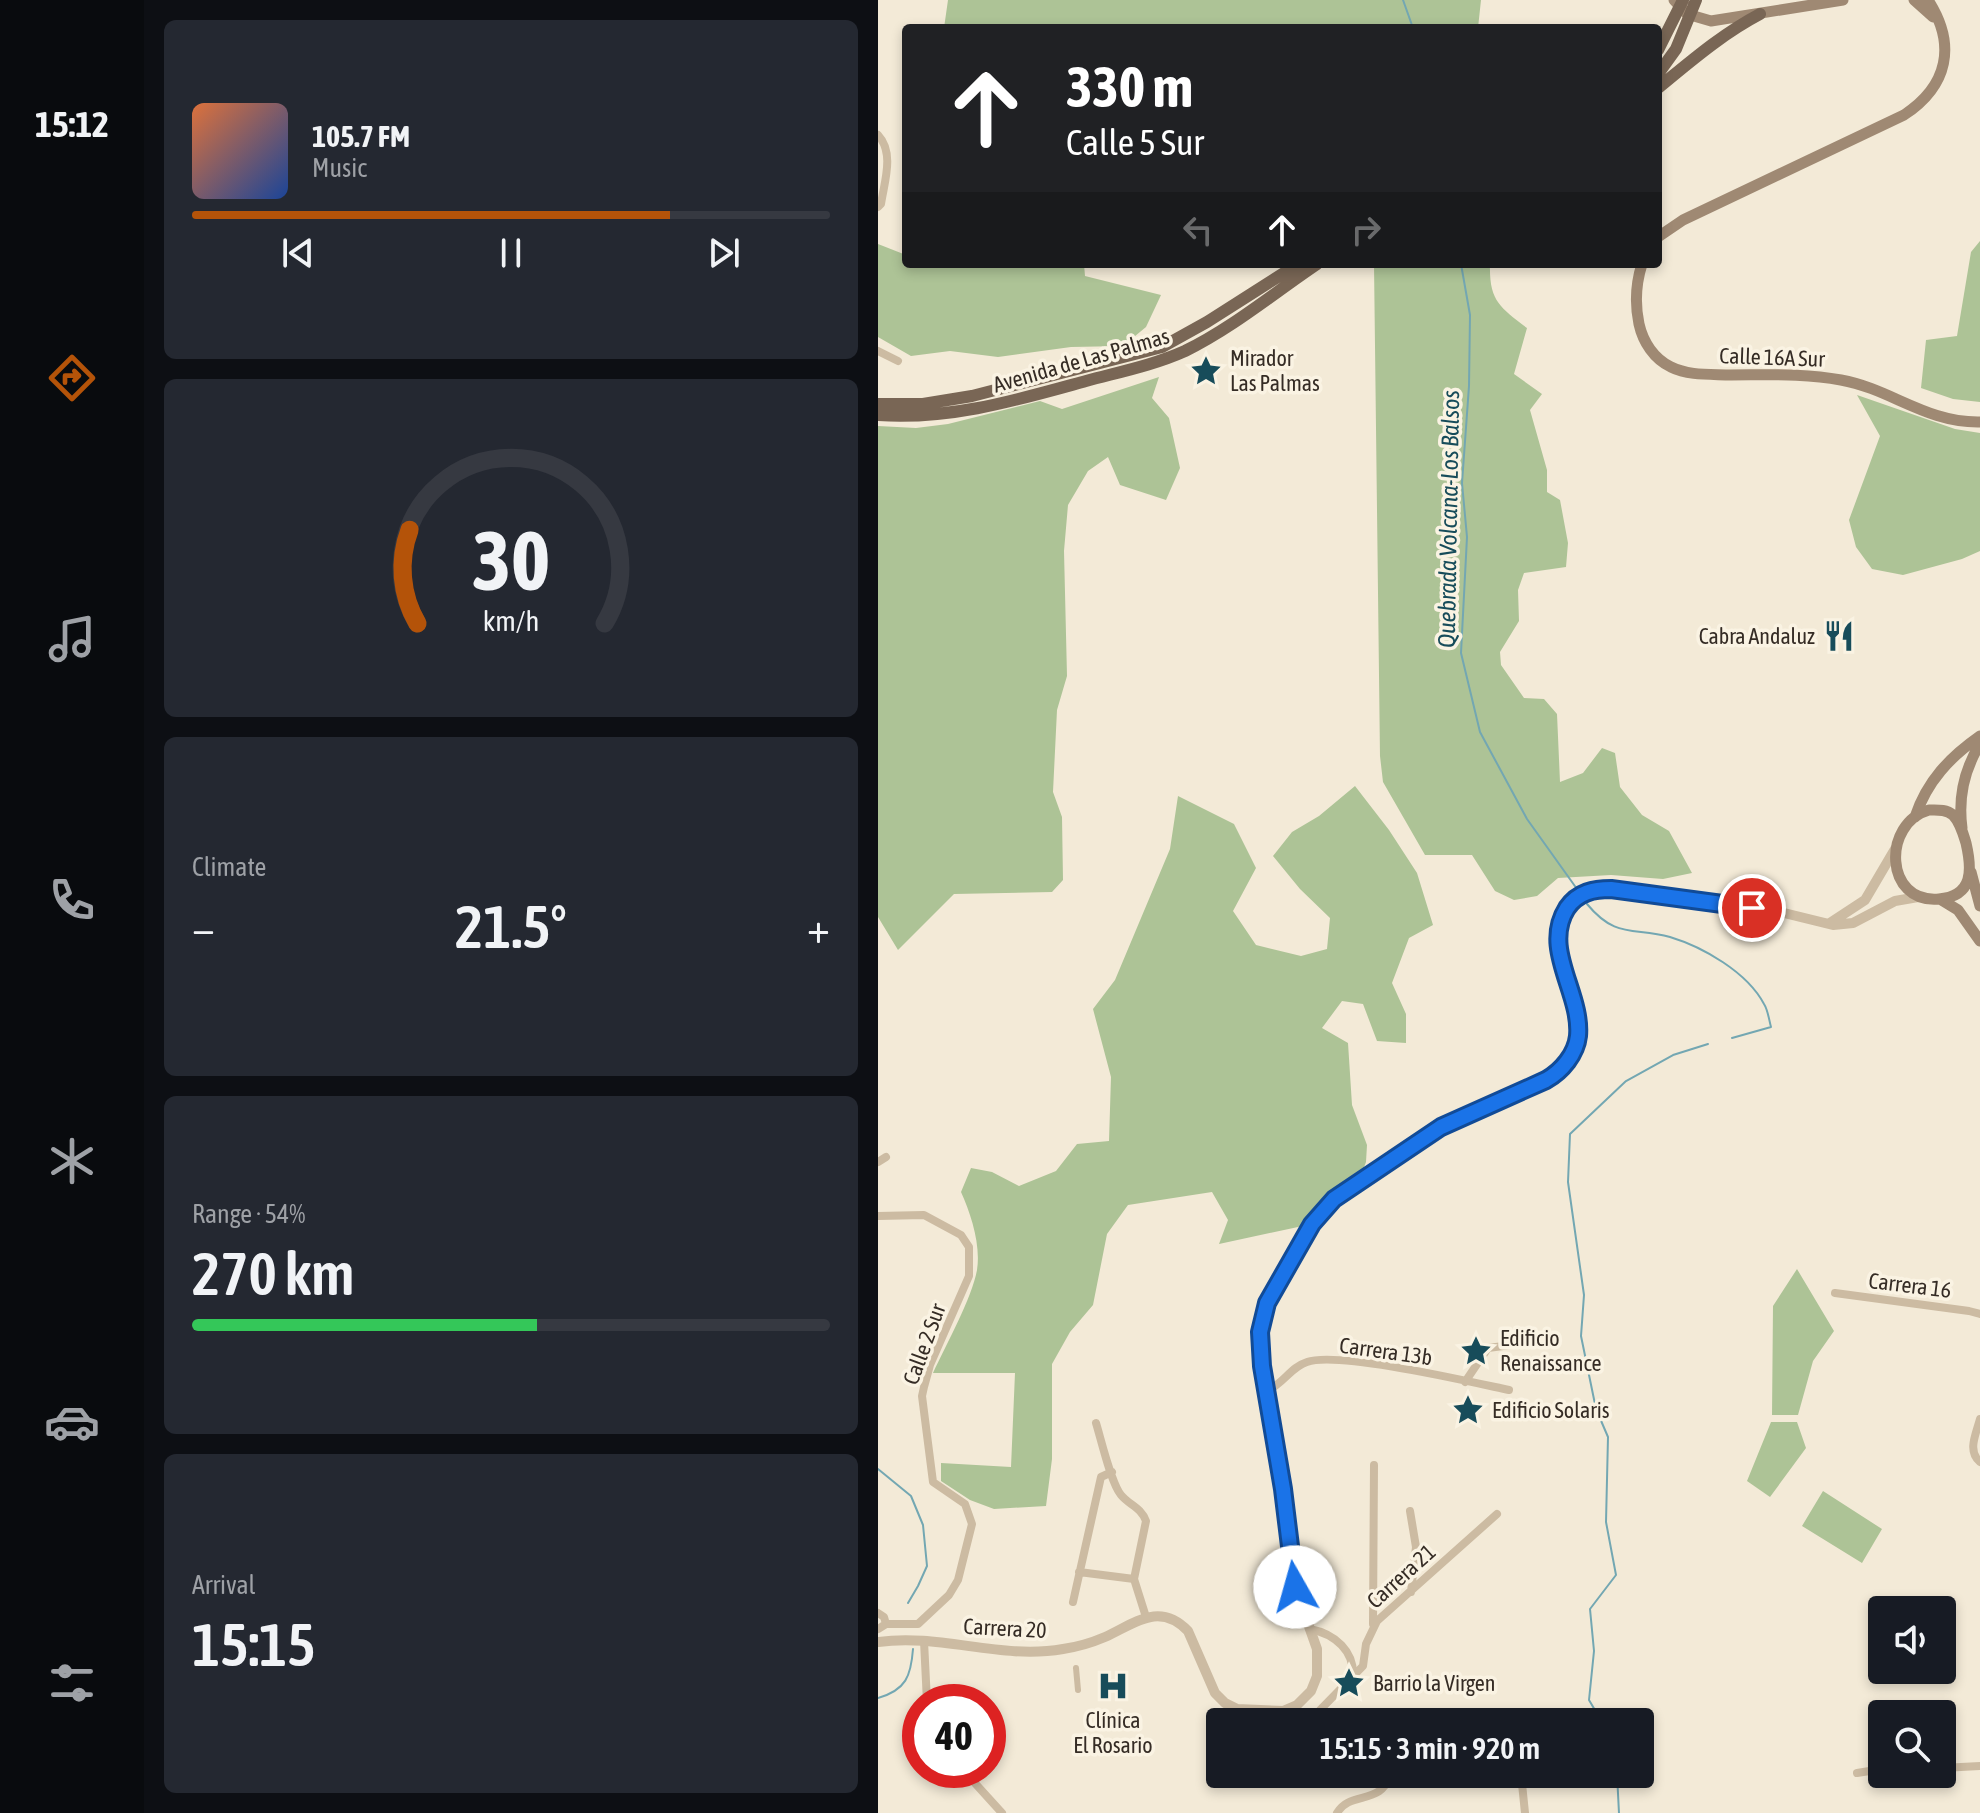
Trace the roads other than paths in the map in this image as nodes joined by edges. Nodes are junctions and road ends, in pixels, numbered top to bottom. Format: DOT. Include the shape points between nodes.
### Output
graph roads {
  1 [pos="1674,0"];
  2 [pos="1683,0"];
  3 [pos="1696,0"];
  4 [pos="1843,0"];
  5 [pos="1914,0"];
  6 [pos="1928,0"];
  7 [pos="1760,14"];
  8 [pos="1939,23"];
  9 [pos="1662,42"];
  10 [pos="1662,68"];
  11 [pos="1662,85"];
  12 [pos="878,135"];
  13 [pos="878,207"];
  14 [pos="1662,234"];
  15 [pos="1292,268"];
  16 [pos="1311,268"];
  17 [pos="1641,268"];
  18 [pos="878,351"];
  19 [pos="898,361"];
  20 [pos="878,404"];
  21 [pos="878,415"];
  22 [pos="1980,422"];
  23 [pos="1980,736"];
  24 [pos="1980,744"];
  25 [pos="1915,817"];
  26 [pos="1963,832"];
  27 [pos="1895,849"];
  28 [pos="1971,872"];
  29 [pos="1918,897"];
  30 [pos="1940,899"];
  31 [pos="1980,906"];
  32 [pos="1828,924"];
  33 [pos="1980,941"];
  34 [pos="878,1216"];
  35 [pos="1835,1293"];
  36 [pos="1980,1314"];
  37 [pos="1526,1343"];
  38 [pos="1465,1382"];
  39 [pos="1509,1390"];
  40 [pos="1267,1391"];
  41 [pos="1980,1419"];
  42 [pos="1096,1423"];
  43 [pos="1980,1462"];
  44 [pos="1374,1465"];
  45 [pos="1112,1472"];
  46 [pos="1410,1511"];
  47 [pos="1497,1514"];
  48 [pos="1079,1572"];
  49 [pos="1134,1579"];
  50 [pos="1411,1593"];
  51 [pos="1073,1602"];
  52 [pos="878,1613"];
  53 [pos="1146,1617"];
  54 [pos="882,1626"];
  55 [pos="1373,1627"];
  56 [pos="1310,1629"];
  57 [pos="1331,1637"];
  58 [pos="924,1641"];
  59 [pos="878,1642"];
  60 [pos="1317,1649"];
  61 [pos="1076,1668"];
  62 [pos="1353,1678"];
  63 [pos="926,1684"];
  64 [pos="1078,1690"];
  65 [pos="1322,1708"];
  66 [pos="1980,1766"];
  67 [pos="1956,1767"];
  68 [pos="1868,1771"];
  69 [pos="1857,1773"];
  70 [pos="979,1788"];
  71 [pos="1383,1788"];
  72 [pos="1522,1788"];
  73 [pos="1002,1813"];
  74 [pos="1337,1813"];
  75 [pos="1525,1813"];
  1 -- 7 [label="main road" via="1687,14 1711,21"];
  2 -- 9 [label="main road"];
  3 -- 10 [label="main road" via="1680,41"];
  4 -- 7 [label="main road"];
  5 -- 8 [label="main road"];
  6 -- 8 [label="main road"];
  7 -- 11 [label="main road"];
  8 -- 14 [label="main road" via="1944,64 1936,86 1918,106"];
  12 -- 13 [label="street" via="888,157"];
  15 -- 20 [label="main road, Avenida de Las Palmas" via="1162,347 972,396"];
  16 -- 21 [label="main road, Avenida de Las Palmas" via="1210,338 1159,360 1002,405 945,415"];
  17 -- 22 [label="main road, Calle 16A Sur" via="1637,292 1641,330 1650,349 1668,366 1689,373 1844,380 1938,418"];
  18 -- 19 [label="street"];
  23 -- 25 [label="main road" via="1938,773"];
  24 -- 26 [label="main road" via="1962,792"];
  25 -- 26 [label="main road" via="1929,810 1948,812"];
  25 -- 27 [label="main road"];
  26 -- 28 [label="main road"];
  27 -- 29 [label="main road" via="1899,878"];
  27 -- 32 [label="street" via="1865,900"];
  28 -- 30 [label="main road" via="1963,889"];
  28 -- 31 [label="main road"];
  29 -- 30 [label="main road"];
  29 -- 32 [label="street" via="1895,901 1853,923"];
  30 -- 33 [label="main road" via="1958,910"];
  32 -- 40 [label="street" via="1780,912 1611,889 1590,891 1573,901 1560,923 1558,941 1576,1012 1578,1036 1572,1054 1546,1080 1422,1137 1317,1215 1261,1322"];
  34 -- 54 [label="street, Calle 2 Sur" via="917,1213 961,1235 969,1247 969,1276 922,1396 933,1482 965,1504 972,1518 958,1580 949,1595 918,1624"];
  35 -- 36 [label="street, Carrera 16"];
  37 -- 38 [label="street" via="1488,1348"];
  38 -- 39 [label="street, Carrera 13b"];
  38 -- 40 [label="street, Carrera 13b" via="1316,1360"];
  40 -- 56 [label="street" via="1295,1587"];
  41 -- 43 [label="street" via="1973,1453"];
  42 -- 45 [label="street"];
  44 -- 55 [label="street"];
  45 -- 48 [label="street" via="1101,1477"];
  45 -- 49 [label="street" via="1119,1492 1146,1521"];
  46 -- 50 [label="street" via="1416,1539"];
  47 -- 50 [label="street, Carrera 21"];
  48 -- 49 [label="street"];
  48 -- 51 [label="street"];
  49 -- 53 [label="street"];
  50 -- 55 [label="street, Carrera 21"];
  52 -- 54 [label="street" via="884,1617"];
  53 -- 58 [label="street, Carrera 20" via="1091,1643 1038,1653"];
  53 -- 60 [label="street" via="1161,1617 1188,1631 1215,1693 1237,1709 1277,1712 1297,1705 1315,1683"];
  55 -- 62 [label="street, Carrera 21" via="1363,1666"];
  56 -- 57 [label="street"];
  56 -- 60 [label="street"];
  57 -- 60 [label="street"];
  57 -- 62 [label="street" via="1347,1651"];
  58 -- 59 [label="street, Carrera 20"];
  58 -- 63 [label="street"];
  61 -- 64 [label="street"];
  62 -- 65 [label="street"];
  66 -- 67 [label="street"];
  68 -- 69 [label="street"];
  70 -- 73 [label="street"];
  71 -- 74 [label="street" via="1347,1802"];
  72 -- 75 [label="street"];
}
